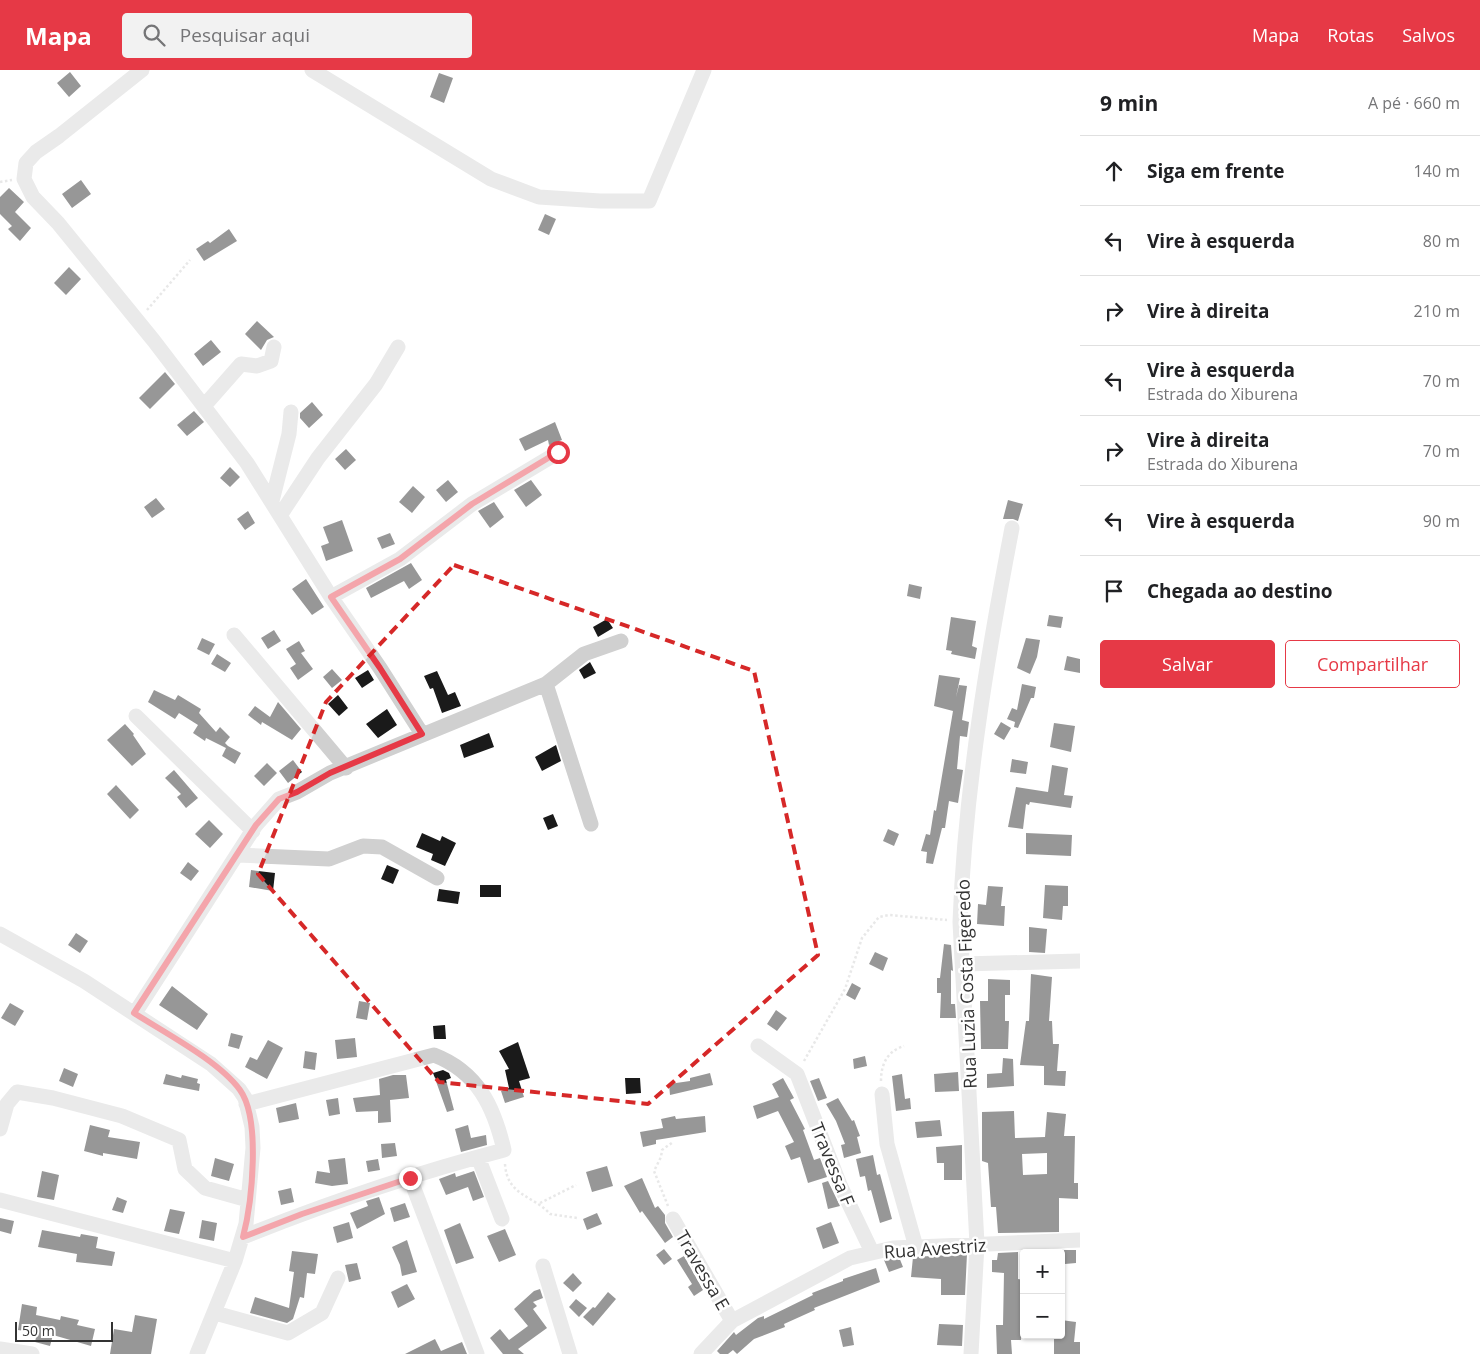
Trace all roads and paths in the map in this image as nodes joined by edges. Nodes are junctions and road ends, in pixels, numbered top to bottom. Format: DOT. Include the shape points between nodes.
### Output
graph roads {
  1 [pos="142,70"];
  2 [pos="312,70"];
  3 [pos="704,70"];
  4 [pos="190,260"];
  5 [pos="138,321"];
  6 [pos="274,347"];
  7 [pos="398,347"];
  8 [pos="204,406"];
  9 [pos="291,412"];
  10 [pos="558,452"];
  11 [pos="272,501"];
  12 [pos="281,514"];
  13 [pos="1012,528"];
  14 [pos="331,597"];
  15 [pos="234,635"];
  16 [pos="620,641"];
  17 [pos="546,684"];
  18 [pos="136,716"];
  19 [pos="422,734"];
  20 [pos="346,768"];
  21 [pos="591,824"];
  22 [pos="252,831"];
  23 [pos="238,855"];
  24 [pos="437,878"];
  25 [pos="960,922"];
  26 [pos="0,934"];
  27 [pos="1080,961"];
  28 [pos="963,964"];
  29 [pos="134,1013"];
  30 [pos="758,1046"];
  31 [pos="904,1046"];
  32 [pos="797,1074"];
  33 [pos="882,1094"];
  34 [pos="246,1104"];
  35 [pos="0,1129"];
  36 [pos="673,1142"];
  37 [pos="504,1150"];
  38 [pos="478,1157"];
  39 [pos="410,1178"];
  40 [pos="576,1185"];
  41 [pos="0,1200"];
  42 [pos="248,1200"];
  43 [pos="539,1204"];
  44 [pos="577,1218"];
  45 [pos="502,1219"];
  46 [pos="673,1219"];
  47 [pos="243,1237"];
  48 [pos="1080,1240"];
  49 [pos="976,1244"];
  50 [pos="916,1247"];
  51 [pos="872,1252"];
  52 [pos="235,1261"];
  53 [pos="543,1266"];
  54 [pos="338,1278"];
  55 [pos="215,1313"];
  56 [pos="732,1321"];
  57 [pos="0,1349"];
  58 [pos="32,1354"];
  59 [pos="197,1354"];
  60 [pos="477,1354"];
  61 [pos="570,1354"];
  62 [pos="701,1354"];
  63 [pos="971,1354"];
  1 -- 5 [label="street" via="36,152 26,163 24,171 24,179 33,197"];
  2 -- 3 [label="street" via="491,178 539,197 600,201 649,201"];
  4 -- 5 [label="path"];
  5 -- 8 [label="street"];
  6 -- 8 [label="street" via="270,361 257,366 241,364"];
  7 -- 12 [label="street" via="376,384 318,458"];
  8 -- 11 [label="street"];
  9 -- 11 [label="street" via="289,434"];
  10 -- 14 [label="street" via="472,504 400,559"];
  11 -- 12 [label="street"];
  12 -- 14 [label="street"];
  13 -- 25 [label="street, Rua Luzia Costa Figeredo" via="965,826"];
  14 -- 19 [label="street"];
  15 -- 20 [label="street"];
  16 -- 17 [label="street" via="584,654"];
  17 -- 19 [label="street"];
  17 -- 21 [label="street"];
  18 -- 22 [label="street"];
  19 -- 20 [label="street"];
  20 -- 22 [label="street" via="279,799"];
  22 -- 23 [label="street"];
  23 -- 24 [label="street" via="329,859 363,846 382,847"];
  23 -- 29 [label="street"];
  25 -- 28 [label="street, Rua Luzia Costa Figeredo"];
  25 -- 32 [label="path" via="889,915 880,917 862,938 845,989"];
  26 -- 29 [label="street"];
  27 -- 28 [label="street"];
  28 -- 49 [label="street, Rua Luzia Costa Figeredo"];
  29 -- 34 [label="street" via="211,1064 239,1089"];
  30 -- 32 [label="street"];
  31 -- 33 [label="path" via="893,1050 885,1060"];
  32 -- 51 [label="street, Travessa F" via="840,1185"];
  33 -- 50 [label="street" via="887,1144"];
  34 -- 37 [label="street" via="434,1055 452,1062 486,1097 498,1124"];
  34 -- 42 [label="street" via="254,1148"];
  35 -- 42 [label="street" via="7,1104 17,1092 122,1116 179,1140 185,1170 206,1188"];
  36 -- 46 [label="path" via="662,1150 654,1171"];
  37 -- 38 [label="street"];
  37 -- 43 [label="path" via="510,1181 519,1194"];
  38 -- 39 [label="street"];
  38 -- 45 [label="street"];
  39 -- 47 [label="street"];
  39 -- 60 [label="street"];
  40 -- 43 [label="path"];
  41 -- 52 [label="street"];
  42 -- 47 [label="street"];
  43 -- 44 [label="path" via="550,1214"];
  46 -- 56 [label="street, Travessa E"];
  47 -- 52 [label="street"];
  48 -- 49 [label="street, Rua Avestriz"];
  49 -- 50 [label="street, Rua Avestriz"];
  49 -- 63 [label="street, Rua Luzia Costa Figeredo"];
  50 -- 51 [label="street, Rua Avestriz"];
  51 -- 56 [label="street, Rua Avestriz" via="850,1258"];
  52 -- 55 [label="street"];
  53 -- 61 [label="street"];
  54 -- 55 [label="street" via="322,1313 288,1333"];
  55 -- 59 [label="street"];
  56 -- 62 [label="street, Rua Avestriz"];
  57 -- 58 [label="street"];
}
